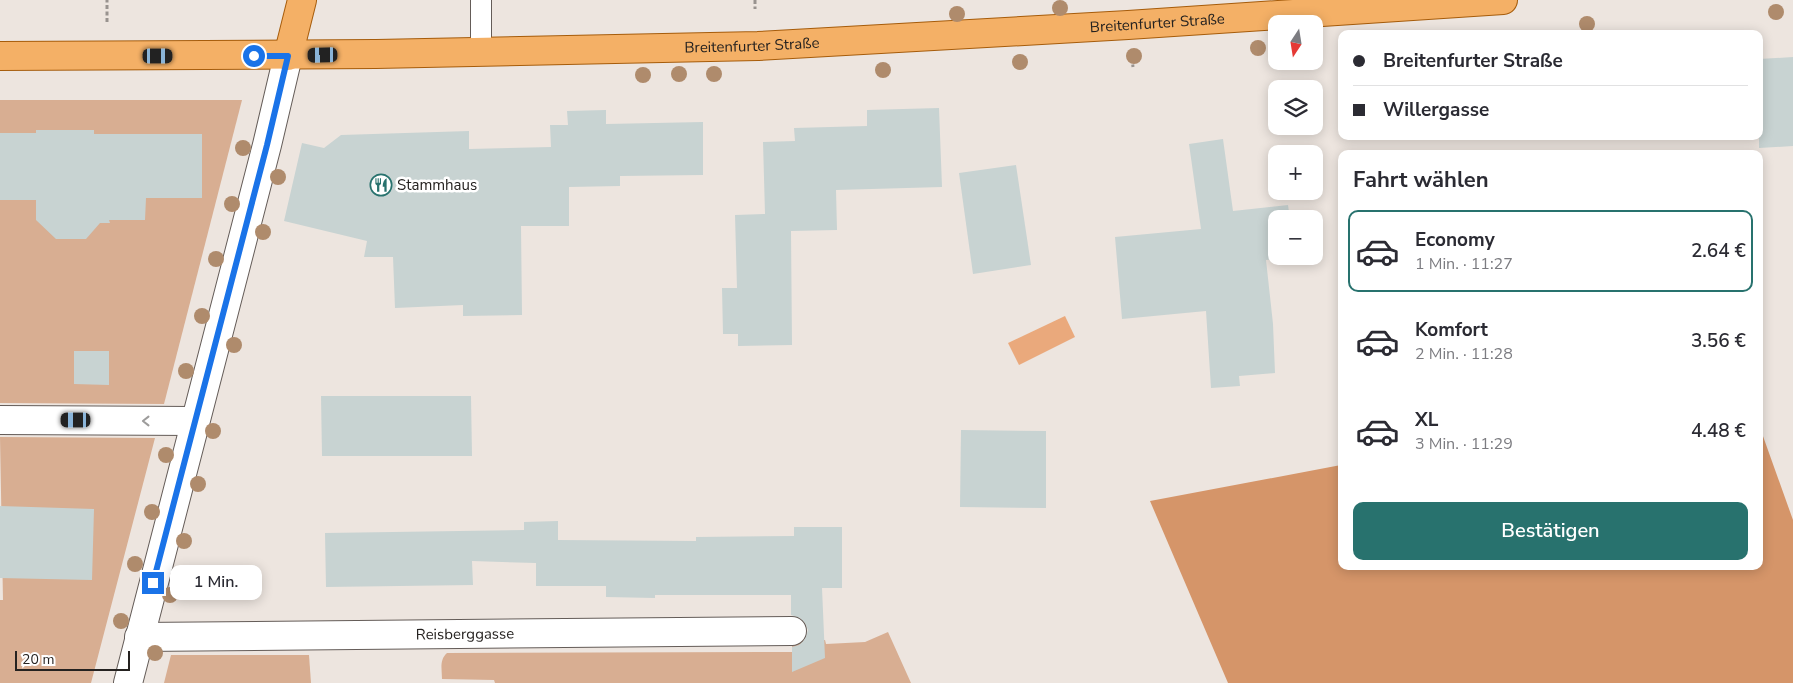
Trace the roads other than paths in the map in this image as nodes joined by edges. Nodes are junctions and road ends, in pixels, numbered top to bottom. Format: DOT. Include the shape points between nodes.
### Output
graph roads {
  1 [pos="302,0"];
  2 [pos="480,0"];
  3 [pos="1502,0"];
  4 [pos="482,53"];
  5 [pos="0,56"];
  6 [pos="288,56"];
  7 [pos="0,420"];
  8 [pos="195,421"];
  9 [pos="792,631"];
  10 [pos="139,637"];
  11 [pos="128,683"];
  1 -- 6 [label="main road"];
  2 -- 4 [label="lane"];
  3 -- 4 [label="main road, Breitenfurter Straße" via="836,42"];
  4 -- 6 [label="main road, Breitenfurter Straße"];
  5 -- 6 [label="main road, Breitenfurter Straße"];
  6 -- 8 [label="street"];
  8 -- 7 [label="street, one-way"];
  8 -- 10 [label="street"];
  9 -- 10 [label="street, Reisberggasse"];
  10 -- 11 [label="street"];
}
